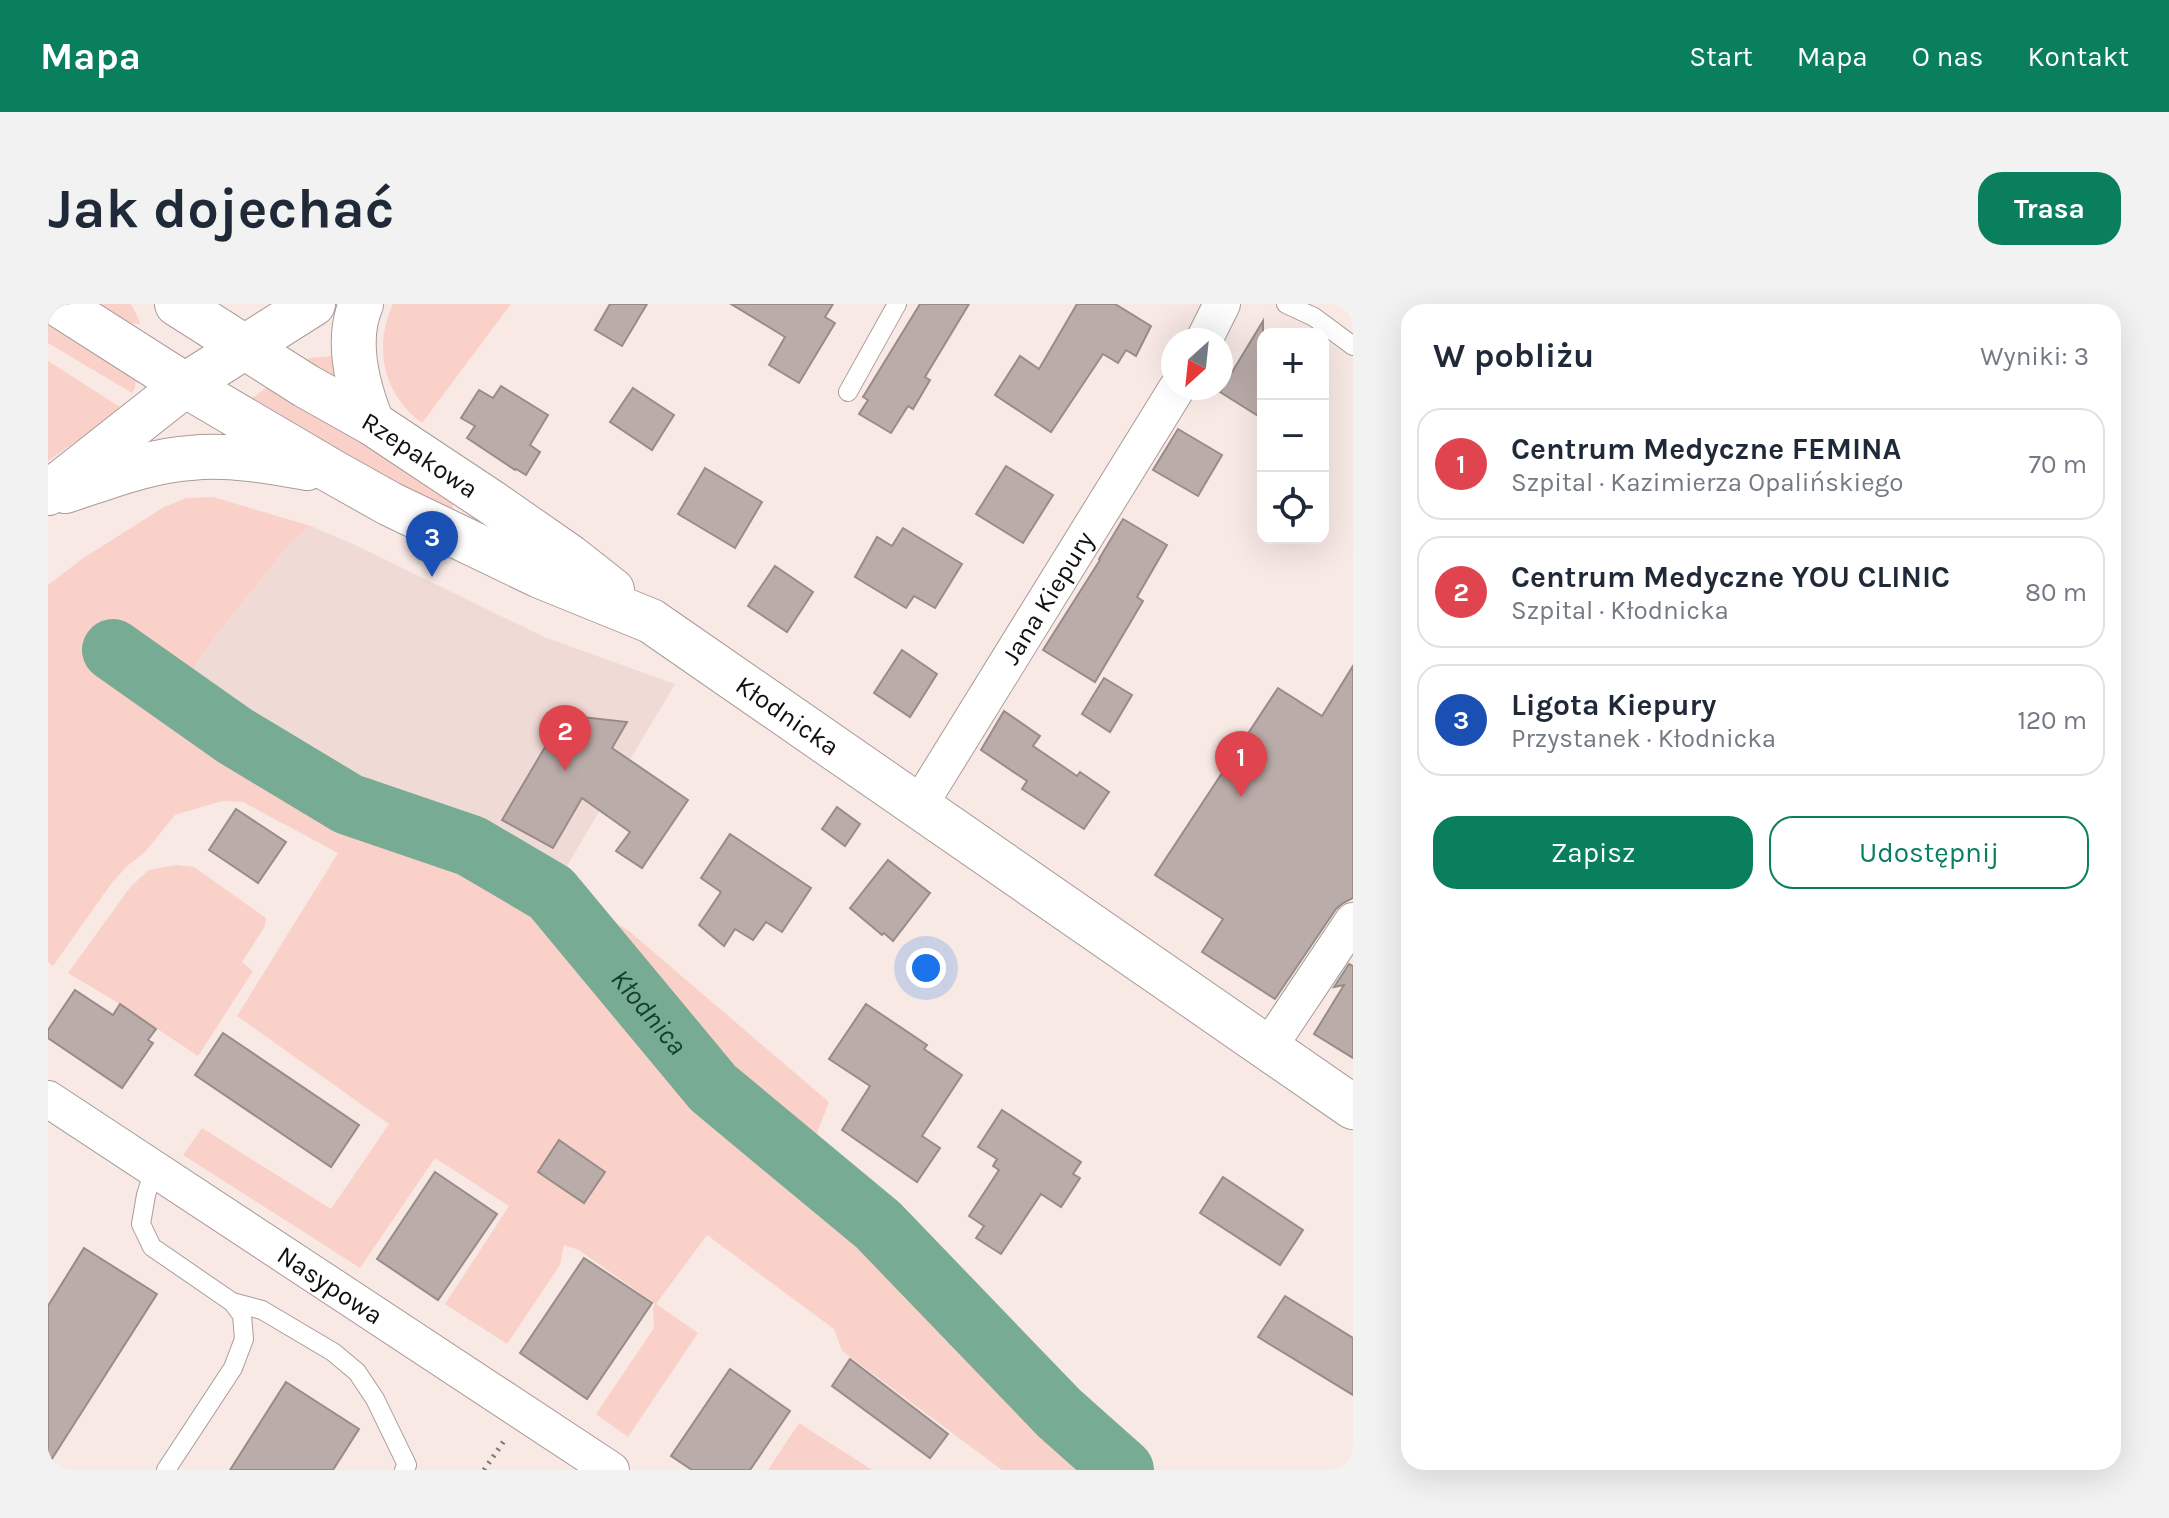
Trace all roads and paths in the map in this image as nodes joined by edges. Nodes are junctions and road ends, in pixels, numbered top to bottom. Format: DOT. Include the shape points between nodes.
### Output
graph roads {
  1 [pos="58,304"];
  2 [pos="177,304"];
  3 [pos="313,304"];
  4 [pos="361,304"];
  5 [pos="897,304"];
  6 [pos="1222,304"];
  7 [pos="1286,304"];
  8 [pos="1210,328"];
  9 [pos="1353,346"];
  10 [pos="247,347"];
  11 [pos="185,385"];
  12 [pos="848,392"];
  13 [pos="1170,400"];
  14 [pos="372,423"];
  15 [pos="333,472"];
  16 [pos="48,494"];
  17 [pos="651,621"];
  18 [pos="918,807"];
  19 [pos="1353,921"];
  20 [pos="1268,1048"];
  21 [pos="48,1099"];
  22 [pos="1353,1107"];
  23 [pos="154,1170"];
  24 [pos="232,1302"];
  25 [pos="495,1454"];
  26 [pos="166,1470"];
  27 [pos="404,1470"];
  28 [pos="484,1470"];
  29 [pos="611,1470"];
  1 -- 11 [label="street"];
  2 -- 10 [label="street, Rzepakowa"];
  3 -- 10 [label="street"];
  4 -- 14 [label="street" via="354,344 359,390"];
  5 -- 12 [label="lane"];
  6 -- 8 [label="street"];
  7 -- 9 [label="lane"];
  10 -- 11 [label="street"];
  10 -- 14 [label="street, Rzepakowa"];
  11 -- 15 [label="street, Kłodnicka"];
  11 -- 16 [label="street"];
  13 -- 18 [label="street, Jana Kiepury"];
  14 -- 17 [label="street, Rzepakowa" via="570,557"];
  15 -- 16 [label="street" via="246,458 190,458 150,464"];
  15 -- 17 [label="street, Kłodnicka" via="540,576"];
  17 -- 18 [label="street, Kłodnicka"];
  18 -- 20 [label="street, Kłodnicka"];
  19 -- 20 [label="street"];
  20 -- 22 [label="street, Kłodnicka"];
  21 -- 23 [label="street, Nasypowa"];
  23 -- 24 [label="lane" via="141,1224 152,1247"];
  23 -- 29 [label="street, Nasypowa"];
  24 -- 26 [label="lane" via="242,1315 244,1339 233,1368"];
  24 -- 27 [label="lane" via="262,1310 357,1372 390,1428 407,1465"];
  25 -- 28 [label="path"];
}
